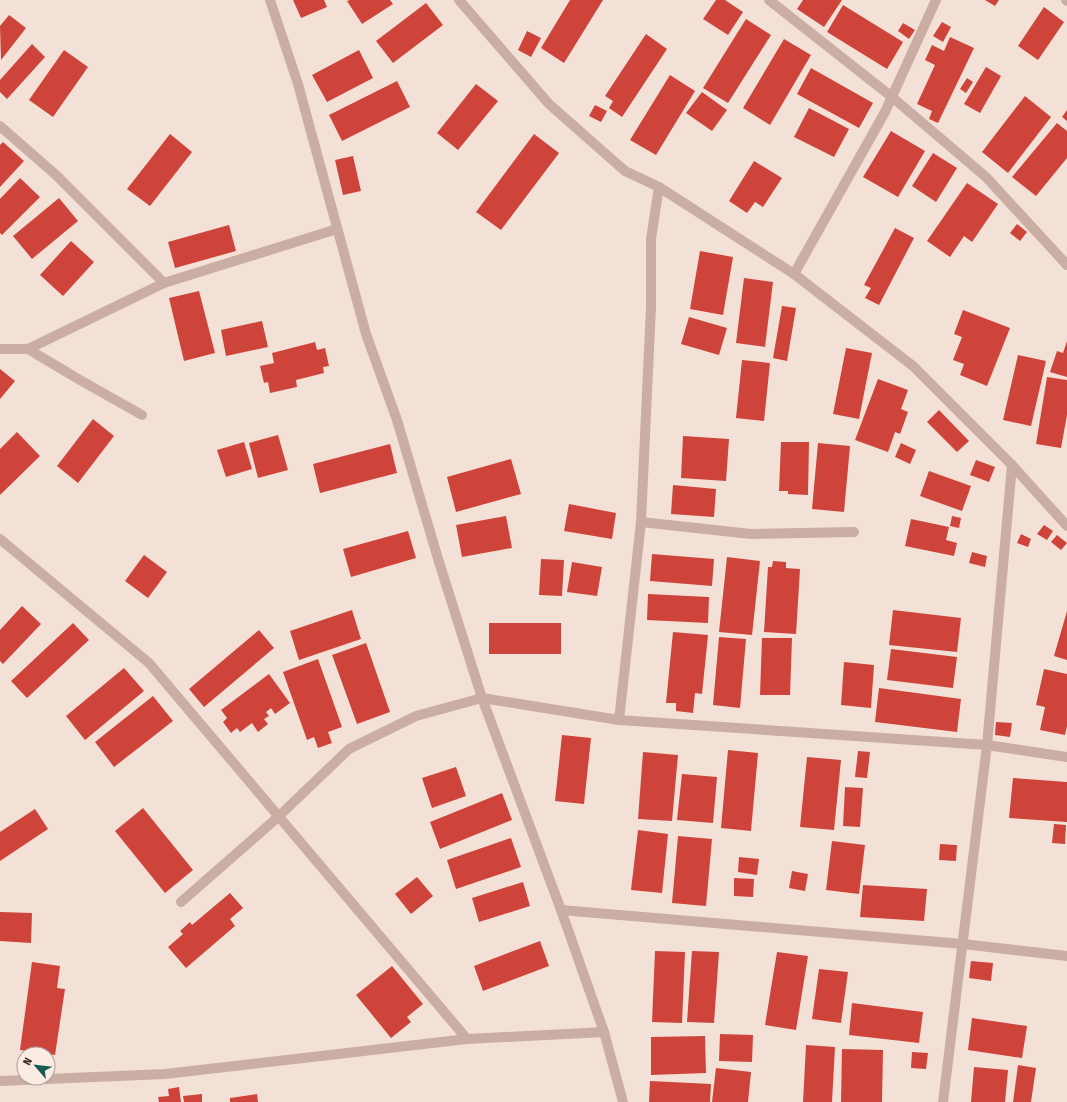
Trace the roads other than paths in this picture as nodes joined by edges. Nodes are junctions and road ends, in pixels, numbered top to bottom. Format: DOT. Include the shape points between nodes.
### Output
graph roads {
  1 [pos="270,0"];
  2 [pos="459,0"];
  3 [pos="769,0"];
  4 [pos="936,0"];
  5 [pos="892,97"];
  6 [pos="0,126"];
  7 [pos="659,187"];
  8 [pos="337,229"];
  9 [pos="1067,265"];
  10 [pos="794,274"];
  11 [pos="164,283"];
  12 [pos="0,349"];
  13 [pos="28,349"];
  14 [pos="142,415"];
  15 [pos="1012,465"];
  16 [pos="641,522"];
  17 [pos="1067,526"];
  18 [pos="854,532"];
  19 [pos="0,539"];
  20 [pos="482,698"];
  21 [pos="619,720"];
  22 [pos="987,746"];
  23 [pos="1067,757"];
  24 [pos="278,817"];
  25 [pos="181,902"];
  26 [pos="561,910"];
  27 [pos="963,944"];
  28 [pos="1067,956"];
  29 [pos="604,1032"];
  30 [pos="467,1039"];
  31 [pos="0,1081"];
  32 [pos="623,1102"];
  33 [pos="943,1102"];
  1 -- 8 [label="street" via="298,84"];
  2 -- 7 [label="street" via="549,104 625,171"];
  3 -- 5 [label="street"];
  4 -- 5 [label="street"];
  5 -- 9 [label="street" via="986,177"];
  5 -- 10 [label="street"];
  6 -- 11 [label="street" via="56,175"];
  7 -- 10 [label="street"];
  7 -- 16 [label="street" via="652,239"];
  8 -- 11 [label="street"];
  8 -- 20 [label="street" via="366,334 398,420"];
  10 -- 15 [label="street" via="913,366"];
  11 -- 13 [label="street"];
  12 -- 13 [label="street"];
  13 -- 14 [label="street"];
  15 -- 17 [label="street"];
  15 -- 22 [label="street"];
  16 -- 18 [label="street" via="751,534"];
  16 -- 21 [label="street"];
  19 -- 24 [label="street" via="149,663"];
  20 -- 21 [label="street"];
  20 -- 24 [label="street" via="416,716 348,749"];
  20 -- 26 [label="street"];
  21 -- 22 [label="street"];
  22 -- 23 [label="street"];
  22 -- 27 [label="street"];
  24 -- 25 [label="street"];
  24 -- 30 [label="street"];
  26 -- 27 [label="street"];
  26 -- 29 [label="street"];
  27 -- 28 [label="street"];
  27 -- 33 [label="street"];
  29 -- 30 [label="street"];
  29 -- 32 [label="street"];
  30 -- 31 [label="street" via="164,1074"];
}
